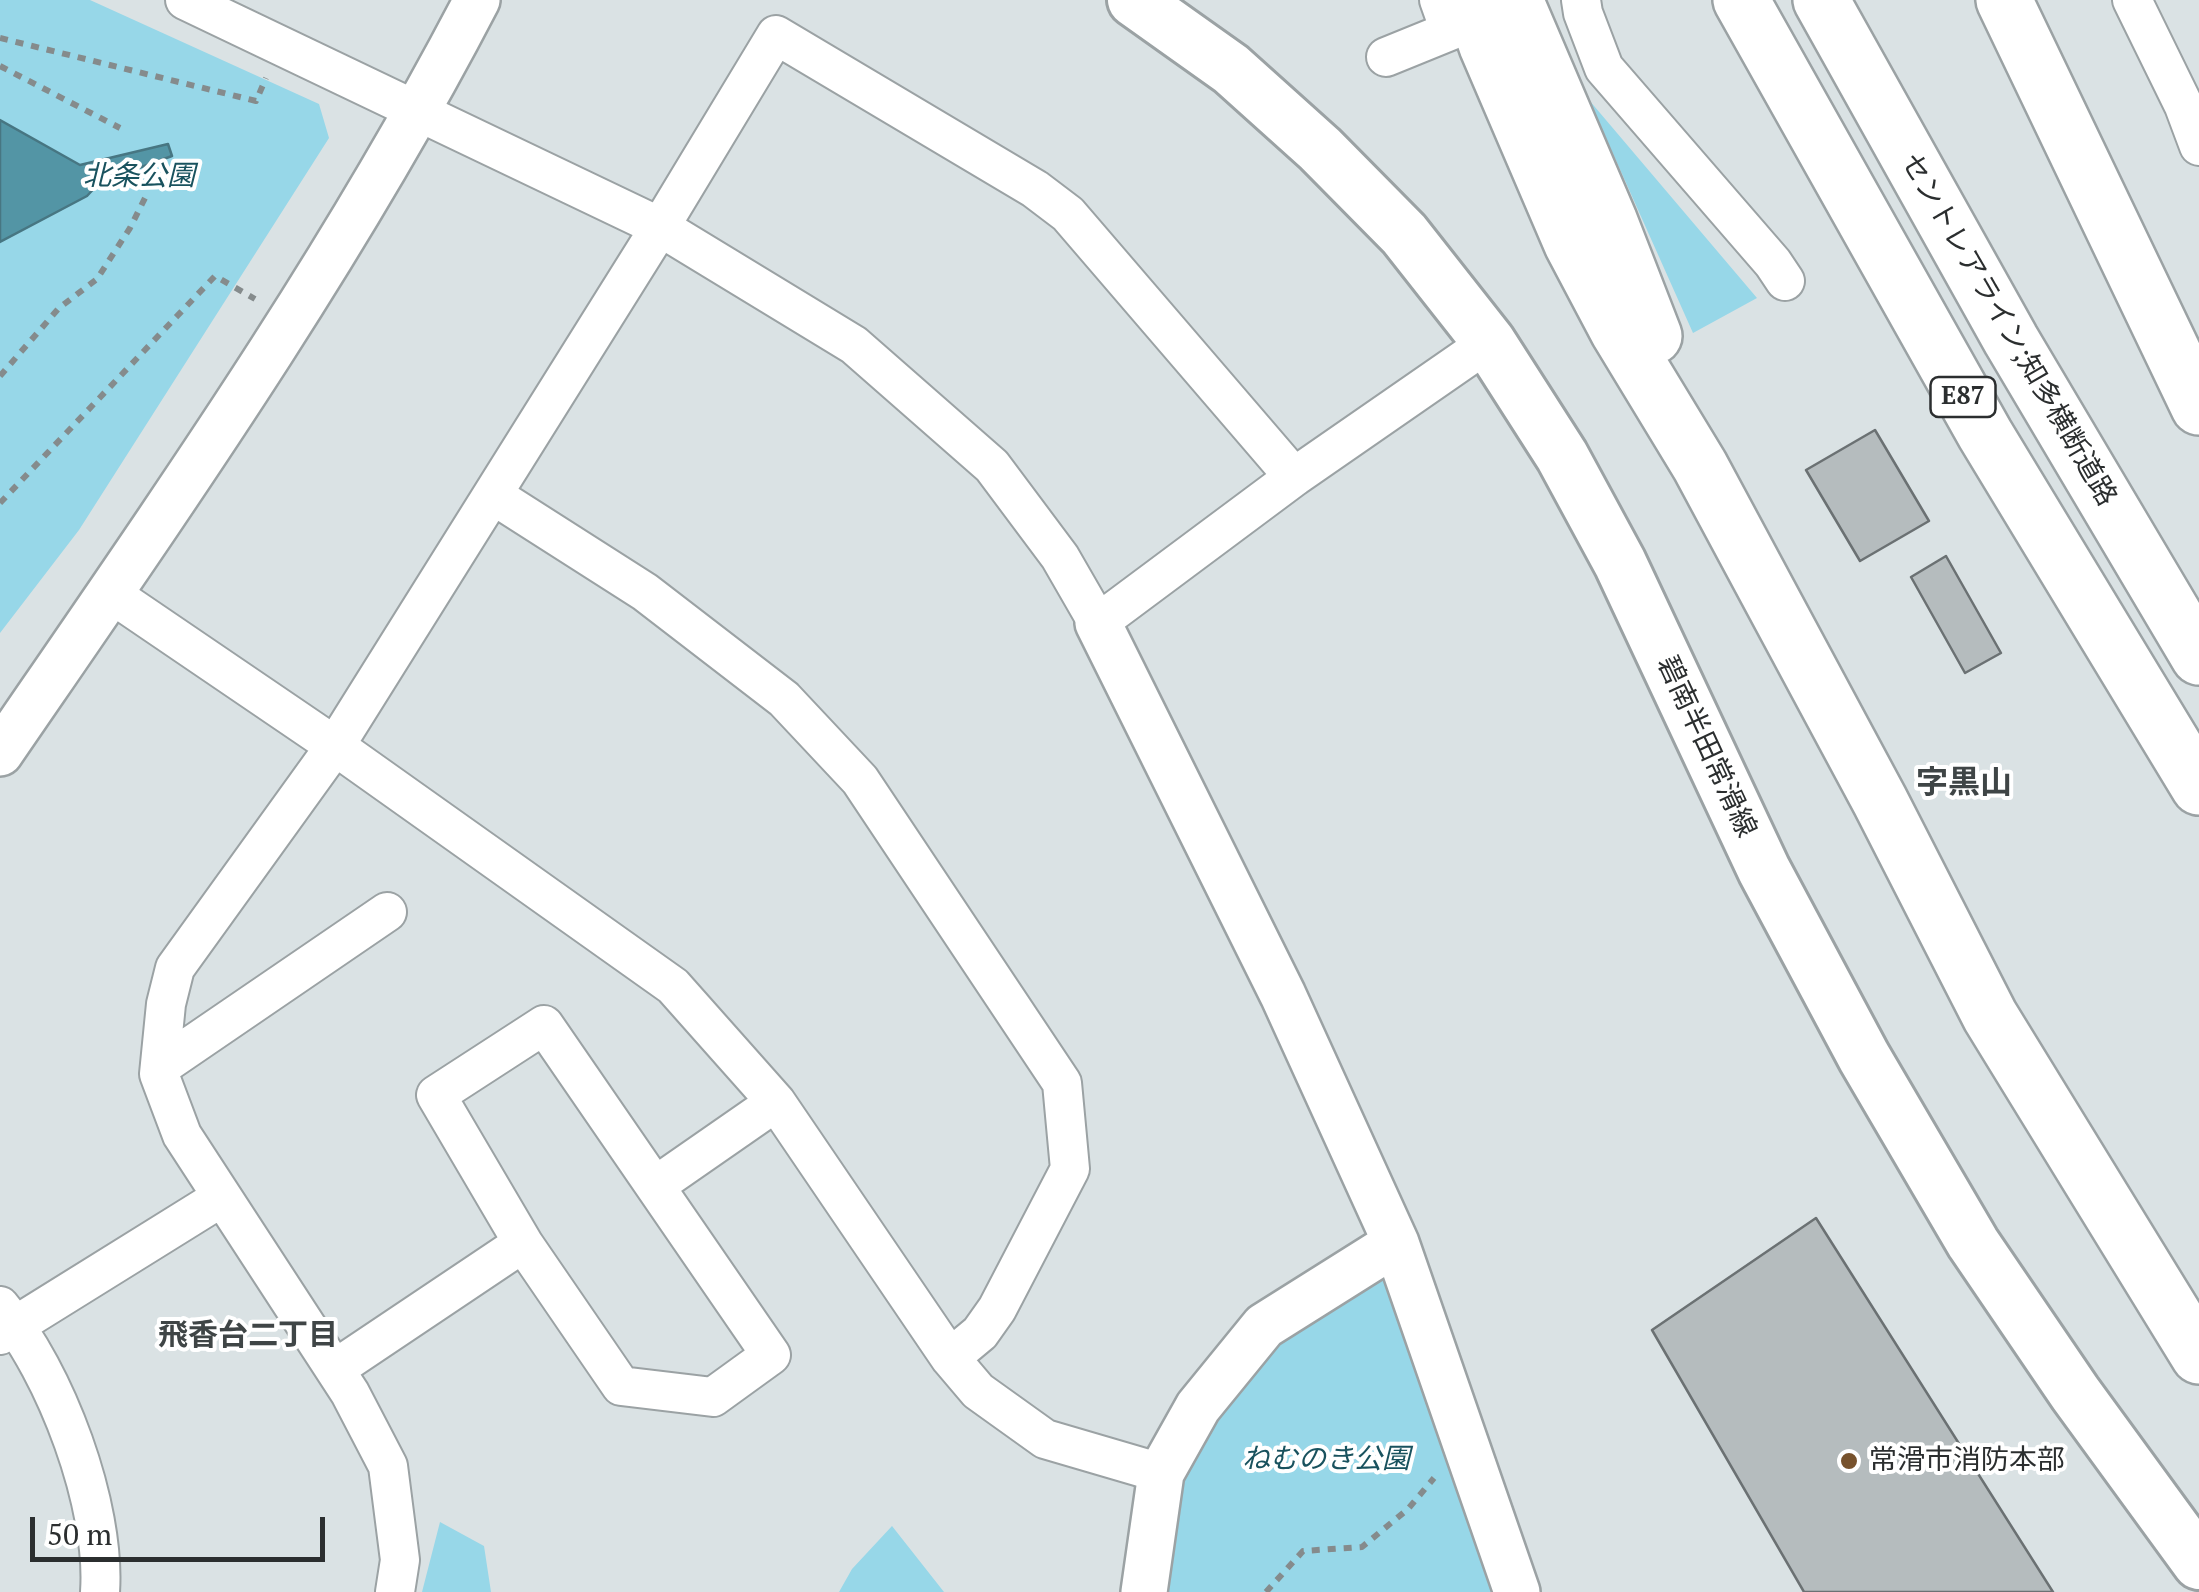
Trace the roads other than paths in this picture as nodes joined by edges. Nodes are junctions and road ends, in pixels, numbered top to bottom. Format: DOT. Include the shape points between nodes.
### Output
graph roads {
  1 [pos="477,0"];
  2 [pos="1134,0"];
  3 [pos="1439,0"];
  4 [pos="1471,0"];
  5 [pos="1515,0"];
  6 [pos="1582,0"];
  7 [pos="1742,0"];
  8 [pos="1821,0"];
  9 [pos="2004,0"];
  10 [pos="2132,0"];
  11 [pos="195,2"];
  12 [pos="1386,57"];
  13 [pos="420,111"];
  14 [pos="2199,146"];
  15 [pos="660,227"];
  16 [pos="1784,281"];
  17 [pos="1489,342"];
  18 [pos="2199,407"];
  19 [pos="1700,466"];
  20 [pos="1294,476"];
  21 [pos="494,495"];
  22 [pos="110,593"];
  23 [pos="1098,623"];
  24 [pos="2199,657"];
  25 [pos="335,746"];
  26 [pos="0,753"];
  27 [pos="2199,787"];
  28 [pos="387,912"];
  29 [pos="160,1067"];
  30 [pos="776,1102"];
  31 [pos="656,1186"];
  32 [pos="222,1197"];
  33 [pos="523,1243"];
  34 [pos="1396,1243"];
  35 [pos="5,1322"];
  36 [pos="2199,1356"];
  37 [pos="950,1358"];
  38 [pos="335,1370"];
  39 [pos="1161,1472"];
  40 [pos="2199,1562"];
  41 [pos="100,1592"];
  42 [pos="395,1592"];
  43 [pos="1144,1592"];
  44 [pos="1516,1592"];
  1 -- 13 [label="street"];
  2 -- 17 [label="main road, 碧南半田常滑線" via="1230,69 1320,148 1404,234"];
  3 -- 12 [label="street" via="1450,31"];
  4 -- 19 [label="highway" via="1572,244"];
  5 -- 19 [label="highway" via="1616,238"];
  6 -- 16 [label="street" via="1604,68"];
  7 -- 27 [label="highway, E87" via="1984,434"];
  8 -- 24 [label="highway, セントレアライン;知多横断道路 / E87"];
  9 -- 18 [label="highway"];
  10 -- 14 [label="street"];
  11 -- 13 [label="street"];
  13 -- 15 [label="street"];
  13 -- 22 [label="street" via="233,413"];
  15 -- 20 [label="street" via="776,35 1068,214"];
  15 -- 21 [label="street"];
  15 -- 23 [label="street" via="854,344 992,466 1060,556"];
  17 -- 20 [label="street"];
  17 -- 40 [label="main road, 碧南半田常滑線" via="1620,564 1764,870 1864,1057 1973,1243"];
  19 -- 36 [label="highway" via="1990,1016"];
  20 -- 23 [label="street"];
  21 -- 25 [label="street"];
  21 -- 37 [label="street" via="645,592 784,699 860,780 1062,1083 1070,1170 997,1309"];
  22 -- 25 [label="street"];
  22 -- 26 [label="street"];
  23 -- 34 [label="street" via="1283,995"];
  25 -- 29 [label="street" via="175,968"];
  25 -- 30 [label="street" via="674,986"];
  28 -- 29 [label="street"];
  29 -- 32 [label="street" via="182,1135"];
  30 -- 31 [label="street"];
  30 -- 37 [label="street"];
  31 -- 33 [label="street" via="544,1025 436,1095"];
  31 -- 33 [label="street" via="771,1355 713,1397 621,1386"];
  32 -- 35 [label="street"];
  32 -- 38 [label="street"];
  33 -- 38 [label="street"];
  34 -- 39 [label="street" via="1264,1326 1198,1408"];
  34 -- 44 [label="street"];
  35 -- 41 [label="street" via="55,1399 80,1458 95,1512"];
  37 -- 39 [label="street" via="978,1391 1045,1440"];
  38 -- 42 [label="street" via="388,1466 400,1560"];
  39 -- 43 [label="street"];
}
